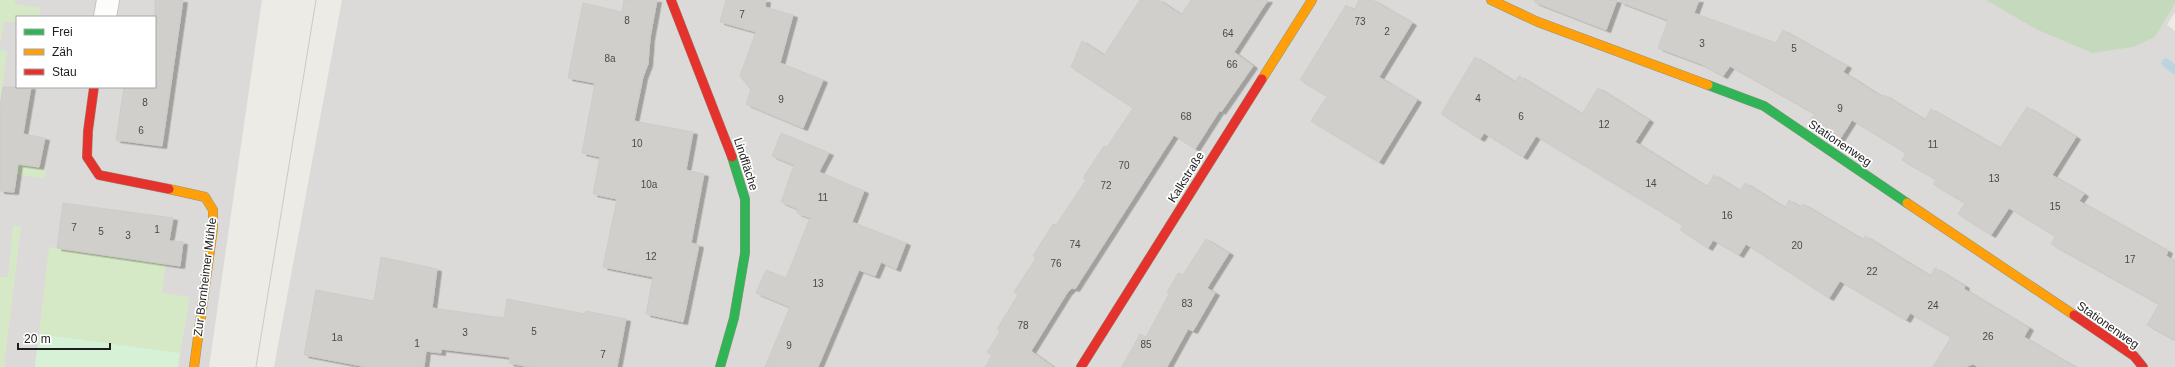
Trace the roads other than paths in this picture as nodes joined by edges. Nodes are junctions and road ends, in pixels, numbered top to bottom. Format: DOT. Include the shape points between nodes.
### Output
graph roads {
  1 [pos="108,0"];
  2 [pos="671,0"];
  3 [pos="1312,0"];
  4 [pos="1491,0"];
  5 [pos="105,16"];
  6 [pos="94,88"];
  7 [pos="194,367"];
  8 [pos="720,367"];
  9 [pos="1081,367"];
  10 [pos="2143,367"];
  1 -- 5 [label="street"];
  2 -- 8 [label="street, Lindfläche" via="731,152 745,199 746,253 734,318"];
  3 -- 9 [label="street, Kalkstraße"];
  4 -- 10 [label="street, Stationenweg" via="1538,22 1764,106 2134,356"];
  6 -- 7 [label="street, Zur Bornheimer Mühle" via="87,157 99,175 204,197 213,210 213,228"];
}
